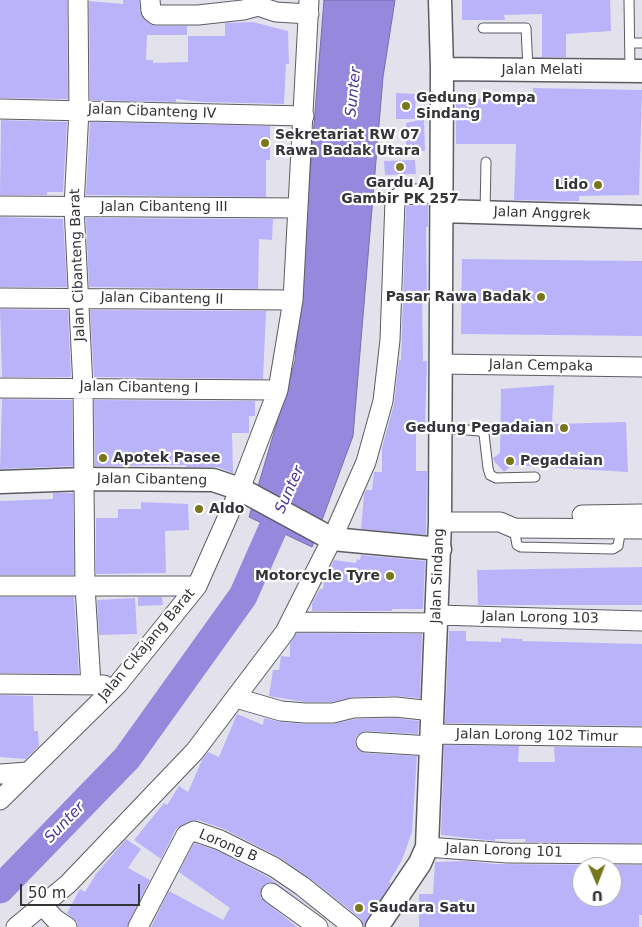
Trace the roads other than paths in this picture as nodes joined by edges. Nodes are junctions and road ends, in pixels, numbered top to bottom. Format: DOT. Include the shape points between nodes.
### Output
graph roads {
  1 [pos="78,0"];
  2 [pos="150,0"];
  3 [pos="440,0"];
  4 [pos="629,0"];
  5 [pos="257,3"];
  6 [pos="309,7"];
  7 [pos="484,28"];
  8 [pos="630,43"];
  9 [pos="642,43"];
  10 [pos="442,69"];
  11 [pos="528,70"];
  12 [pos="636,70"];
  13 [pos="0,109"];
  14 [pos="79,110"];
  15 [pos="304,116"];
  16 [pos="486,162"];
  17 [pos="442,201"];
  18 [pos="0,206"];
  19 [pos="74,207"];
  20 [pos="298,208"];
  21 [pos="485,212"];
  22 [pos="642,216"];
  23 [pos="0,298"];
  24 [pos="79,298"];
  25 [pos="293,300"];
  26 [pos="440,364"];
  27 [pos="642,367"];
  28 [pos="82,387"];
  29 [pos="0,388"];
  30 [pos="278,390"];
  31 [pos="440,428"];
  32 [pos="535,477"];
  33 [pos="84,479"];
  34 [pos="0,482"];
  35 [pos="244,492"];
  36 [pos="642,514"];
  37 [pos="440,522"];
  38 [pos="507,525"];
  39 [pos="642,529"];
  40 [pos="326,535"];
  41 [pos="440,549"];
  42 [pos="0,586"];
  43 [pos="86,586"];
  44 [pos="197,586"];
  45 [pos="437,619"];
  46 [pos="642,621"];
  47 [pos="290,622"];
  48 [pos="0,684"];
  49 [pos="118,684"];
  50 [pos="91,685"];
  51 [pos="236,698"];
  52 [pos="432,711"];
  53 [pos="642,737"];
  54 [pos="431,740"];
  55 [pos="366,742"];
  56 [pos="28,772"];
  57 [pos="0,774"];
  58 [pos="0,800"];
  59 [pos="427,847"];
  60 [pos="642,854"];
  61 [pos="271,893"];
  62 [pos="42,905"];
  63 [pos="16,927"];
  64 [pos="67,927"];
  65 [pos="138,927"];
  66 [pos="318,927"];
  67 [pos="353,927"];
  68 [pos="378,927"];
  1 -- 14 [label="street, Jalan Cibanteng Barat"];
  2 -- 5 [label="street" via="151,11 156,15 243,10"];
  3 -- 10 [label="street, Jalan Sindang"];
  4 -- 8 [label="lane"];
  5 -- 6 [label="street" via="276,12"];
  6 -- 15 [label="street, Jalan Cikajang Barat"];
  7 -- 11 [label="lane" via="526,28"];
  8 -- 9 [label="lane"];
  8 -- 12 [label="lane"];
  10 -- 11 [label="street, Jalan Melati"];
  10 -- 17 [label="street, Jalan Sindang"];
  11 -- 12 [label="street, Jalan Melati"];
  13 -- 14 [label="street, Jalan Cibanteng IV"];
  14 -- 15 [label="street, Jalan Cibanteng IV"];
  14 -- 19 [label="street, Jalan Cibanteng Barat"];
  15 -- 20 [label="street, Jalan Cikajang Barat"];
  16 -- 21 [label="lane"];
  17 -- 21 [label="street, Jalan Anggrek"];
  17 -- 26 [label="street, Jalan Sindang"];
  17 -- 40 [label="street" via="403,195 395,200 390,340 383,401 366,462"];
  18 -- 19 [label="street, Jalan Cibanteng III"];
  19 -- 20 [label="street, Jalan Cibanteng III"];
  19 -- 24 [label="street, Jalan Cibanteng Barat"];
  20 -- 25 [label="street, Jalan Cikajang Barat"];
  21 -- 22 [label="street, Jalan Anggrek"];
  23 -- 24 [label="street, Jalan Cibanteng II"];
  24 -- 25 [label="street, Jalan Cibanteng II"];
  24 -- 28 [label="street, Jalan Cibanteng Barat"];
  25 -- 30 [label="street, Jalan Cikajang Barat"];
  26 -- 27 [label="street, Jalan Cempaka"];
  26 -- 31 [label="street, Jalan Sindang"];
  28 -- 29 [label="street, Jalan Cibanteng I"];
  28 -- 30 [label="street, Jalan Cibanteng I"];
  28 -- 33 [label="street, Jalan Cibanteng Barat"];
  30 -- 35 [label="street, Jalan Cikajang Barat"];
  31 -- 32 [label="lane" via="484,434 490,475 496,478"];
  31 -- 37 [label="street, Jalan Sindang"];
  33 -- 34 [label="street, Jalan Cibanteng"];
  33 -- 35 [label="street, Jalan Cibanteng" via="205,480 221,482"];
  33 -- 43 [label="street, Jalan Cibanteng Barat"];
  35 -- 40 [label="street, Jalan Cibanteng"];
  35 -- 44 [label="street, Jalan Cikajang Barat"];
  36 -- 38 [label="street" via="511,516"];
  37 -- 38 [label="street"];
  37 -- 41 [label="street, Jalan Sindang"];
  38 -- 39 [label="street"];
  40 -- 41 [label="street, Jalan Cibanteng"];
  40 -- 47 [label="street"];
  41 -- 45 [label="street, Jalan Sindang"];
  42 -- 43 [label="street"];
  43 -- 44 [label="street"];
  43 -- 50 [label="street, Jalan Cibanteng Barat"];
  44 -- 49 [label="street, Jalan Cikajang Barat"];
  45 -- 46 [label="street, Jalan Lorong 103"];
  45 -- 47 [label="street, Jalan Lorong 103"];
  45 -- 52 [label="street, Jalan Sindang"];
  47 -- 51 [label="street"];
  48 -- 50 [label="street"];
  49 -- 50 [label="street"];
  49 -- 56 [label="street, Jalan Cikajang Barat"];
  51 -- 52 [label="street" via="281,711 305,713 396,707"];
  51 -- 62 [label="street" via="195,751 68,884"];
  52 -- 54 [label="street, Jalan Sindang"];
  53 -- 54 [label="street, Jalan Lorong 102 Timur"];
  54 -- 55 [label="street, Jalan Lorong 102 Timur"];
  54 -- 59 [label="street, Jalan Sindang"];
  56 -- 57 [label="street"];
  56 -- 58 [label="street, Jalan Cikajang Barat"];
  59 -- 60 [label="street, Jalan Lorong 101"];
  59 -- 68 [label="street, Jalan Sindang"];
  61 -- 66 [label="street"];
  62 -- 63 [label="street"];
  62 -- 64 [label="street"];
  65 -- 67 [label="street, Lorong B" via="191,831 220,840 274,867"];
}
